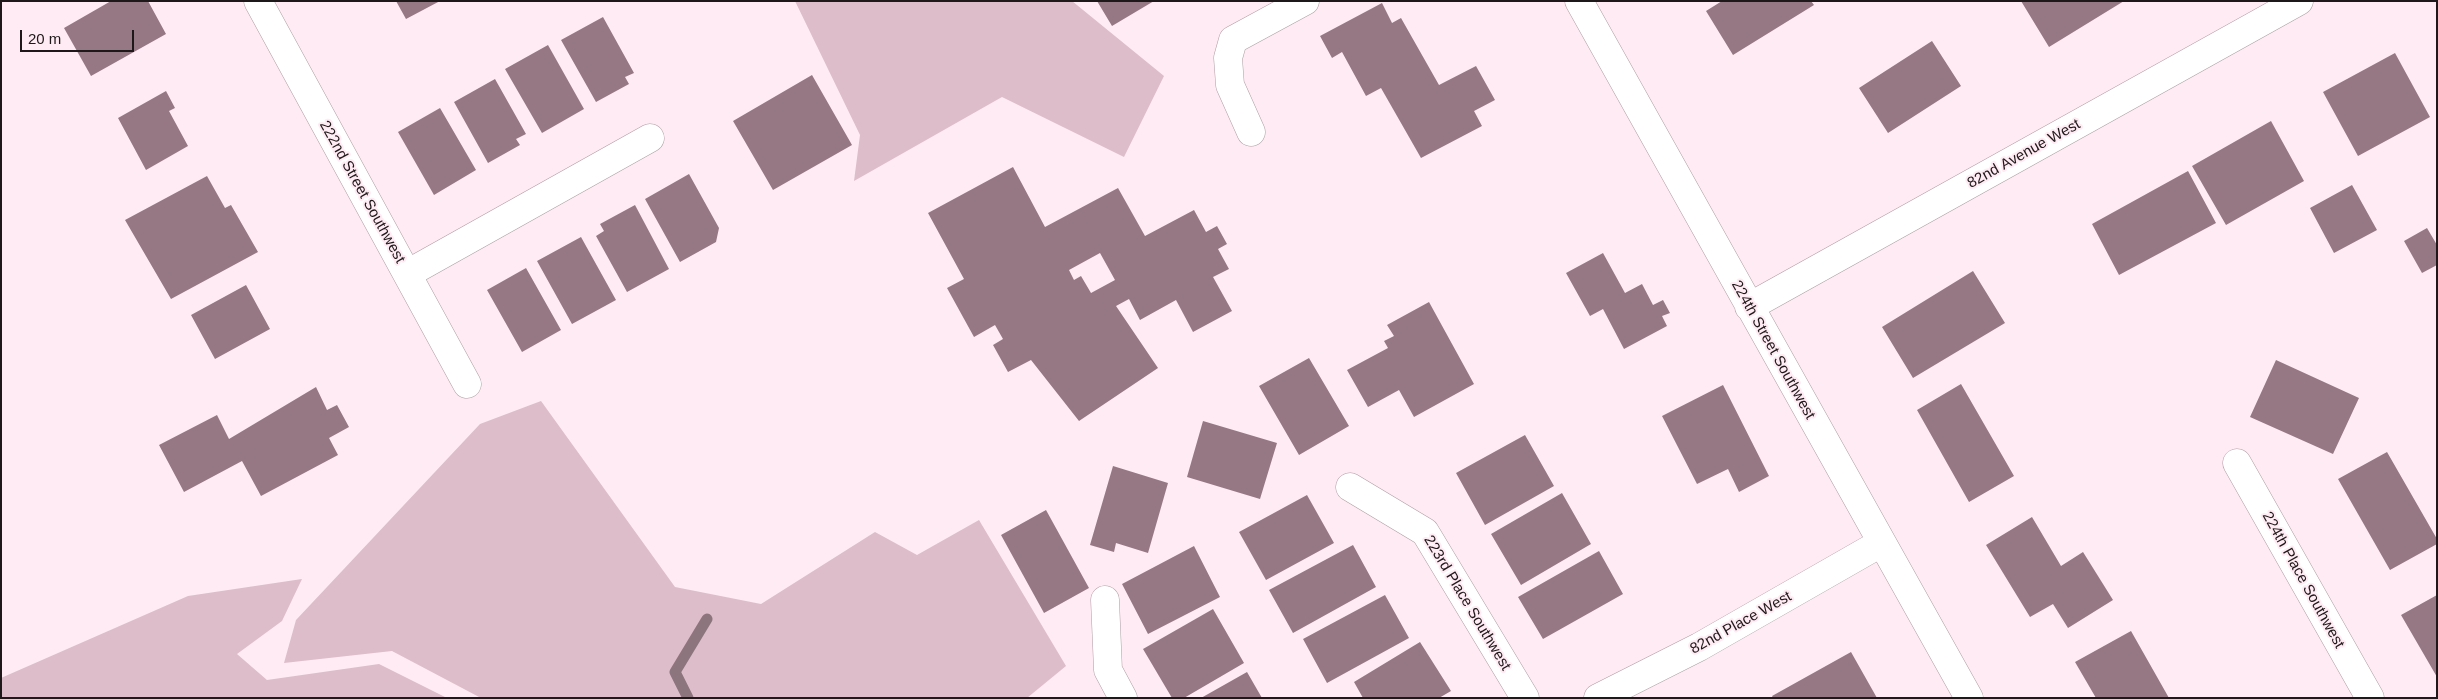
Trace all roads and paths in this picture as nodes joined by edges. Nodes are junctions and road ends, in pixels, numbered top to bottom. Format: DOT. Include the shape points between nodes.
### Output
graph roads {
  1 [pos="258,1"];
  2 [pos="1305,1"];
  3 [pos="1579,1"];
  4 [pos="2299,1"];
  5 [pos="1251,132"];
  6 [pos="650,138"];
  7 [pos="407,274"];
  8 [pos="1749,307"];
  9 [pos="467,384"];
  10 [pos="2237,463"];
  11 [pos="1350,487"];
  12 [pos="1881,543"];
  13 [pos="1106,600"];
  14 [pos="1124,698"];
  15 [pos="1525,698"];
  16 [pos="1598,698"];
  17 [pos="1969,698"];
  18 [pos="2370,698"];
  1 -- 7 [label="street, 222nd Street Southwest"];
  2 -- 5 [label="street" via="1233,40 1228,58 1230,85"];
  3 -- 8 [label="street, 224th Street Southwest"];
  4 -- 8 [label="street, 82nd Avenue West"];
  6 -- 7 [label="street"];
  7 -- 9 [label="street, 222nd Street Southwest"];
  8 -- 12 [label="street, 224th Street Southwest"];
  10 -- 18 [label="street, 224th Place Southwest"];
  11 -- 15 [label="street, 223rd Place Southwest" via="1425,532"];
  12 -- 16 [label="street, 82nd Place West" via="1699,647"];
  12 -- 17 [label="street, 224th Street Southwest"];
  13 -- 14 [label="street" via="1108,670"];
}
